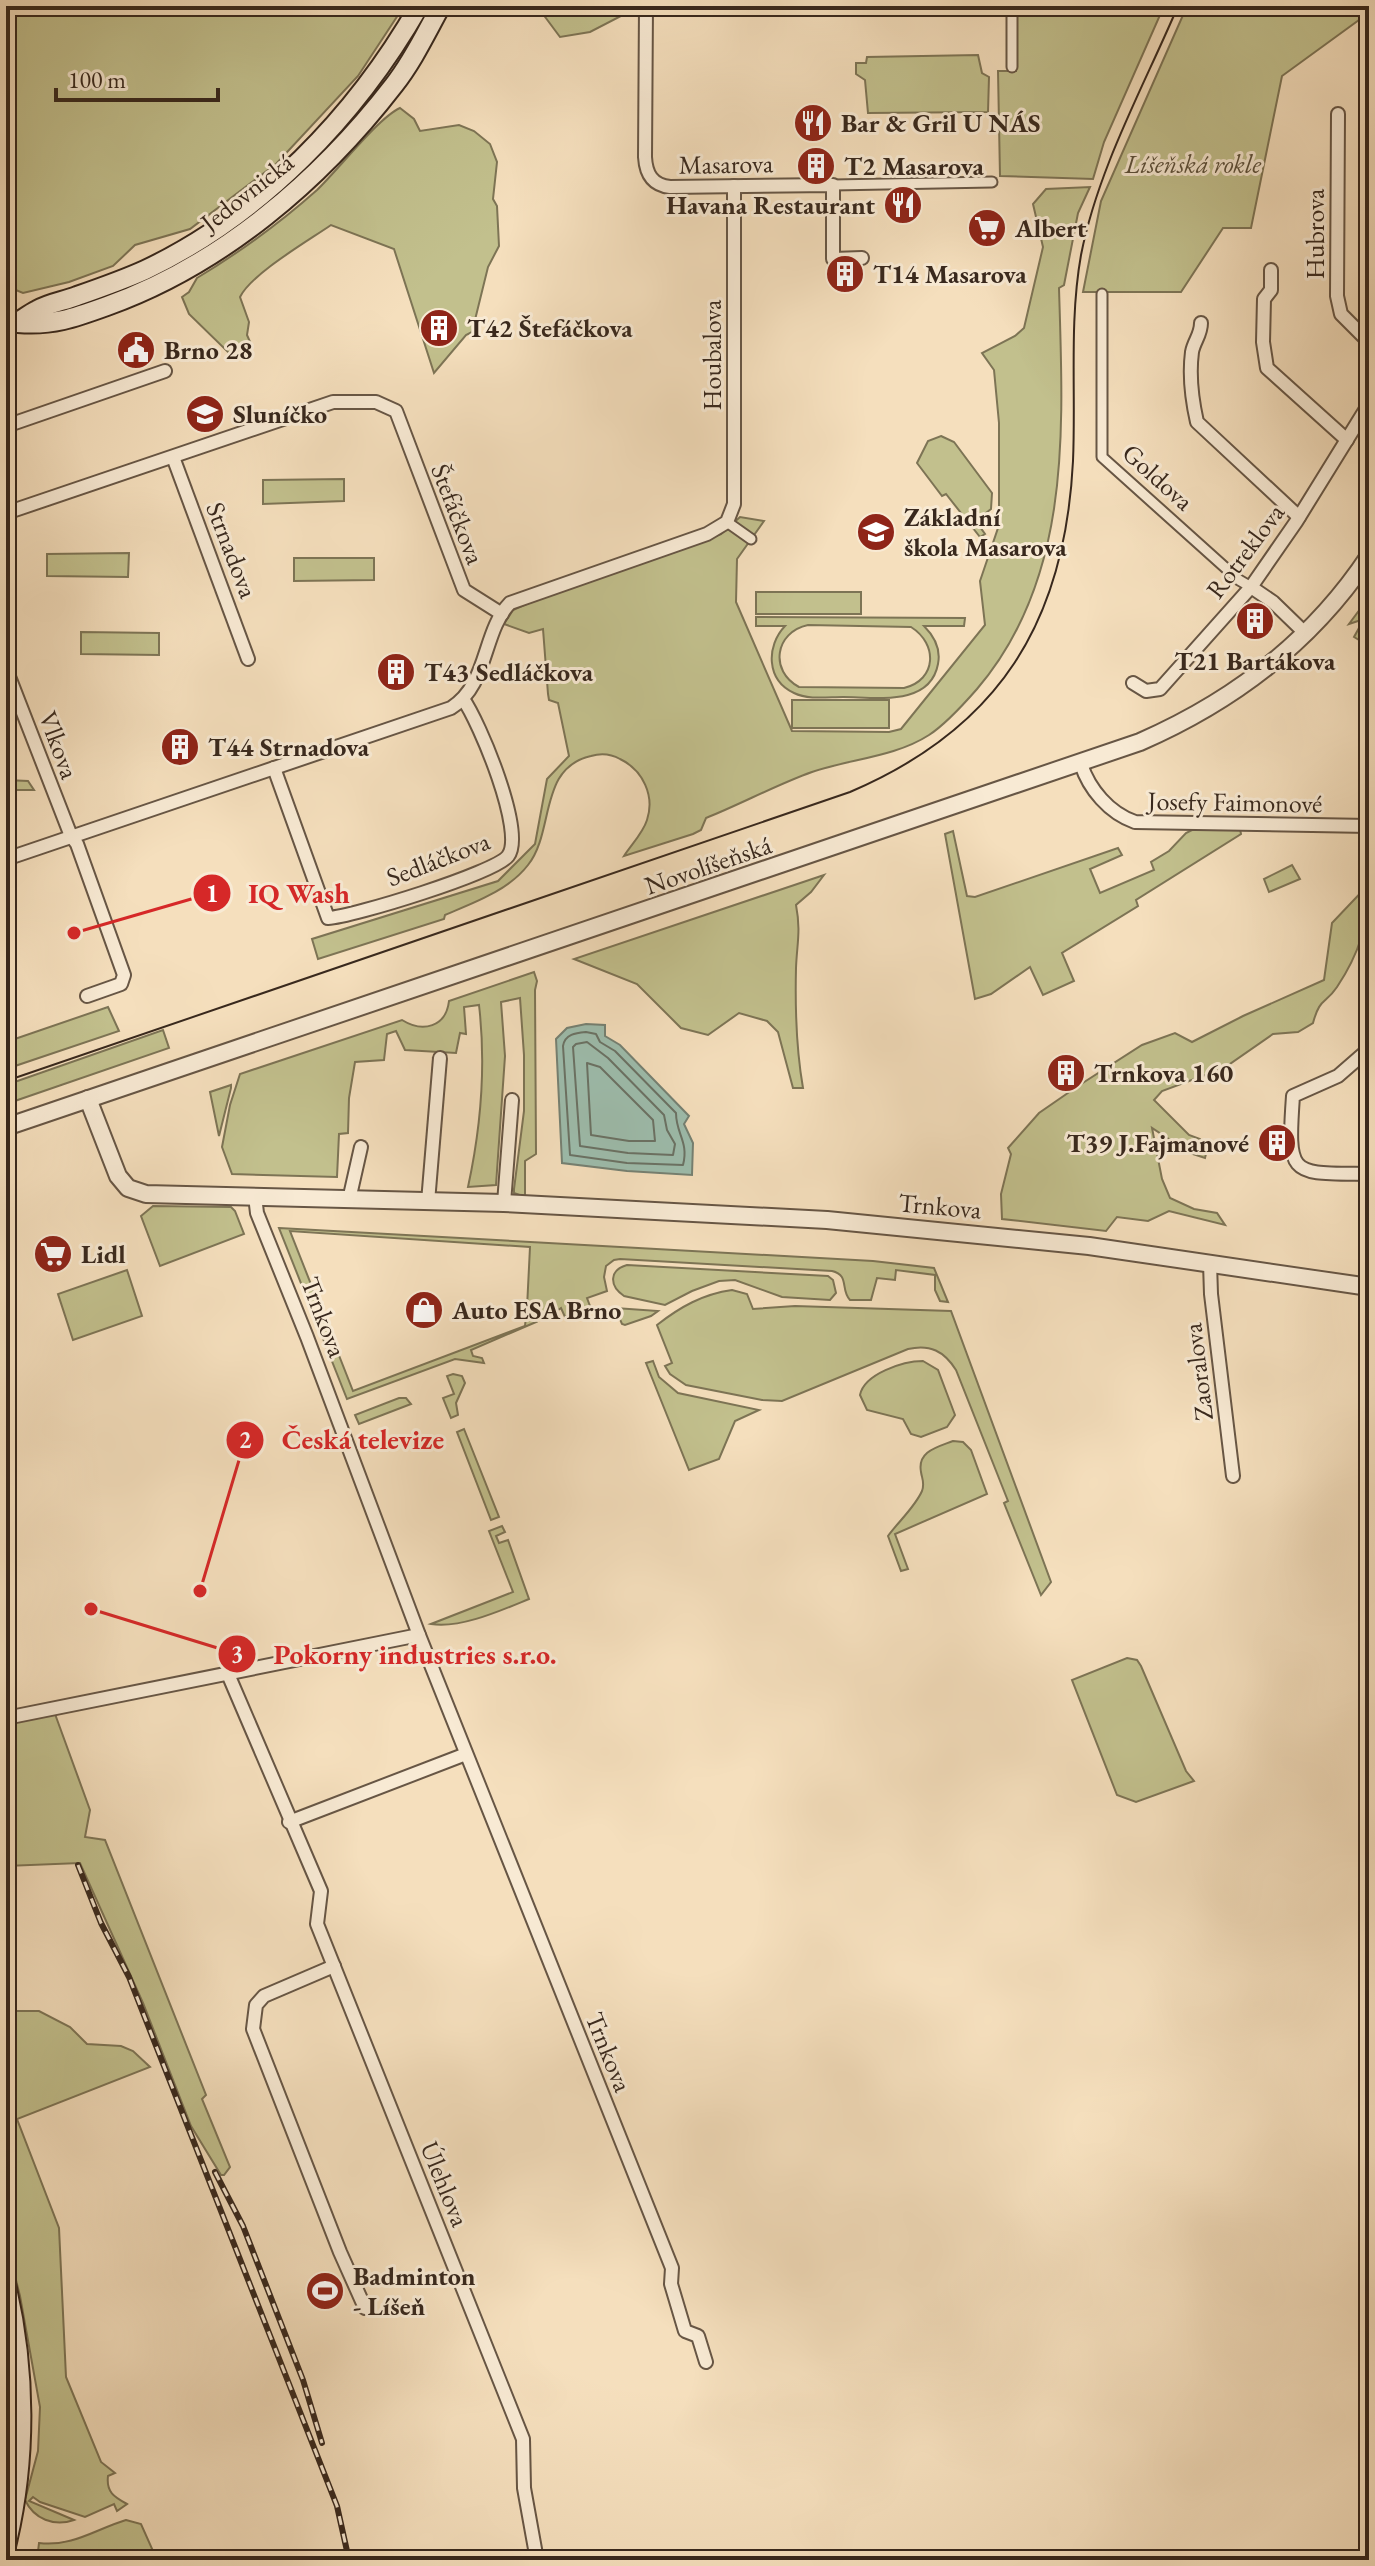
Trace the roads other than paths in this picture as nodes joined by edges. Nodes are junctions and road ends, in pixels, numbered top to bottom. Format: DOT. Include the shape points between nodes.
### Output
graph roads {
  1 [pos="419,6"];
  2 [pos="441,6"];
  3 [pos="646,6"];
  4 [pos="1012,6"];
  5 [pos="1012,67"];
  6 [pos="1338,114"];
  7 [pos="992,182"];
  8 [pos="833,185"];
  9 [pos="734,186"];
  10 [pos="862,258"];
  11 [pos="1271,270"];
  12 [pos="1102,294"];
  13 [pos="1201,323"];
  14 [pos="12,325"];
  15 [pos="1369,342"];
  16 [pos="165,371"];
  17 [pos="1369,404"];
  18 [pos="6,426"];
  19 [pos="1347,440"];
  20 [pos="173,457"];
  21 [pos="6,513"];
  22 [pos="1299,517"];
  23 [pos="727,522"];
  24 [pos="751,539"];
  25 [pos="1369,556"];
  26 [pos="1251,587"];
  27 [pos="502,614"];
  28 [pos="1306,634"];
  29 [pos="248,659"];
  30 [pos="6,669"];
  31 [pos="1133,683"];
  32 [pos="463,699"];
  33 [pos="1081,764"];
  34 [pos="274,768"];
  35 [pos="1369,826"];
  36 [pos="71,836"];
  37 [pos="6,859"];
  38 [pos="87,996"];
  39 [pos="1369,1049"];
  40 [pos="440,1058"];
  41 [pos="88,1099"];
  42 [pos="512,1100"];
  43 [pos="6,1127"];
  44 [pos="361,1147"];
  45 [pos="1369,1174"];
  46 [pos="255,1196"];
  47 [pos="349,1200"];
  48 [pos="428,1202"];
  49 [pos="504,1203"];
  50 [pos="1210,1263"];
  51 [pos="1369,1287"];
  52 [pos="1233,1476"];
  53 [pos="419,1635"];
  54 [pos="228,1674"];
  55 [pos="6,1718"];
  56 [pos="466,1754"];
  57 [pos="289,1822"];
  58 [pos="334,1966"];
  59 [pos="6,2284"];
  60 [pos="365,2308"];
  61 [pos="706,2362"];
  62 [pos="6,2546"];
  63 [pos="537,2560"];
  1 -- 14 [label="main road, Jedovnická" via="357,98 254,201 148,268 37,309"];
  2 -- 14 [label="main road, Jedovnická" via="404,71 372,112 269,214 138,295 45,325"];
  3 -- 9 [label="street, Masarova" via="647,173 664,186"];
  4 -- 5 [label="street"];
  6 -- 15 [label="street, Hubrova" via="1337,296 1341,314"];
  7 -- 8 [label="street, Masarova"];
  8 -- 9 [label="street, Masarova"];
  8 -- 10 [label="street" via="833,259"];
  9 -- 23 [label="street, Houbalova" via="734,504"];
  11 -- 19 [label="street" via="1271,290 1264,299 1267,368"];
  12 -- 26 [label="street, Goldova" via="1102,457"];
  13 -- 22 [label="street" via="1192,350 1197,422"];
  16 -- 18 [label="street"];
  17 -- 19 [label="street, Rotreklova"];
  19 -- 22 [label="street, Rotreklova"];
  20 -- 21 [label="street"];
  20 -- 27 [label="street, Štefáčkova" via="333,402 376,402 396,411 464,590"];
  20 -- 29 [label="street, Strnadova"];
  22 -- 26 [label="street, Rotreklova"];
  23 -- 24 [label="street"];
  23 -- 27 [label="street" via="707,534 521,597"];
  25 -- 28 [label="street, Novolíšeňská"];
  26 -- 28 [label="street, Goldova"];
  26 -- 31 [label="street, Rotreklova" via="1160,689 1146,691"];
  27 -- 32 [label="street" via="476,681"];
  28 -- 33 [label="street, Novolíšeňská" via="1214,705 1159,734"];
  30 -- 36 [label="street, Vlkova"];
  32 -- 34 [label="street" via="436,714"];
  32 -- 34 [label="street, Sedláčkova" via="475,717 511,824 509,855 487,870 328,918"];
  33 -- 35 [label="street, Josefy Faimonové" via="1091,788 1135,822"];
  33 -- 41 [label="street, Novolíšeňská"];
  34 -- 36 [label="street"];
  36 -- 37 [label="street"];
  36 -- 38 [label="street" via="124,975 121,984"];
  39 -- 45 [label="street" via="1338,1076 1293,1096 1290,1127 1292,1155 1301,1168"];
  40 -- 48 [label="street"];
  41 -- 43 [label="street, Novolíšeňská"];
  41 -- 46 [label="street, Trnkova" via="118,1176 128,1188 151,1194"];
  42 -- 49 [label="street"];
  44 -- 47 [label="street"];
  46 -- 47 [label="street, Trnkova"];
  46 -- 53 [label="street, Trnkova" via="257,1213"];
  47 -- 48 [label="street, Trnkova"];
  48 -- 49 [label="street, Trnkova"];
  49 -- 50 [label="street, Trnkova" via="827,1220"];
  50 -- 51 [label="street, Trnkova"];
  50 -- 52 [label="street, Zaoralova"];
  53 -- 54 [label="street"];
  53 -- 56 [label="street, Trnkova"];
  54 -- 55 [label="street"];
  54 -- 57 [label="street, Úlehlova"];
  56 -- 57 [label="street"];
  56 -- 61 [label="street, Trnkova" via="672,2268 671,2284 685,2331 698,2336"];
  57 -- 58 [label="street, Úlehlova" via="321,1891 317,1924"];
  58 -- 60 [label="street" via="264,1996 256,2005 253,2029"];
  58 -- 63 [label="street, Úlehlova" via="523,2439 524,2488"];
  59 -- 62 [label="main road" via="18,2354 21,2427"];
}
